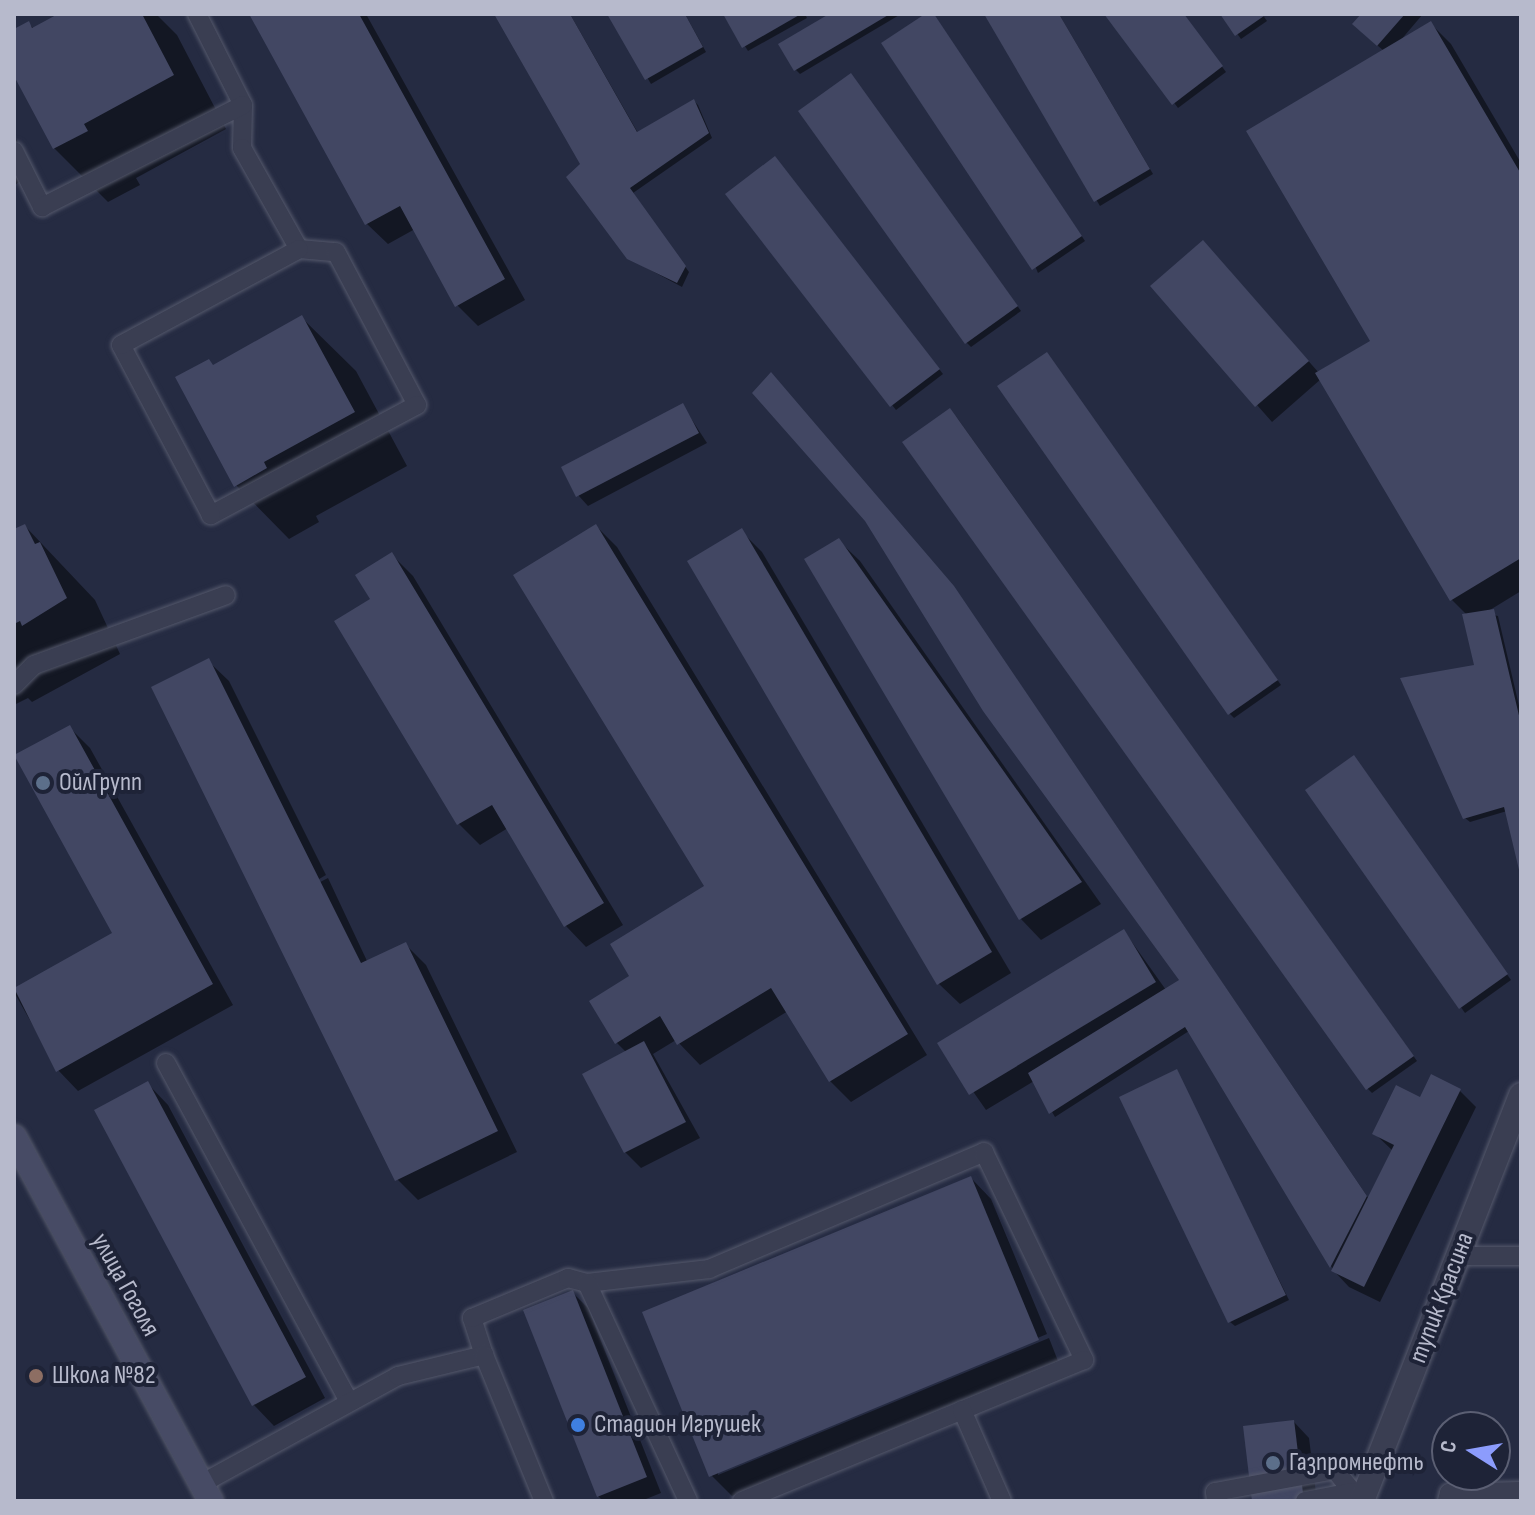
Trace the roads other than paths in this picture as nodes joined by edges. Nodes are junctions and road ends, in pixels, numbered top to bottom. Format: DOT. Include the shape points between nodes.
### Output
graph roads {
  1 [pos="197,14"];
  2 [pos="243,105"];
  3 [pos="16,160"];
  4 [pos="299,249"];
  5 [pos="226,595"];
  6 [pos="14,685"];
  7 [pos="166,1063"];
  8 [pos="1521,1095"];
  9 [pos="14,1137"];
  10 [pos="1458,1256"];
  11 [pos="1521,1256"];
  12 [pos="587,1283"];
  13 [pos="484,1355"];
  14 [pos="349,1402"];
  15 [pos="962,1410"];
  16 [pos="1521,1491"];
  17 [pos="206,1492"];
  18 [pos="1358,1498"];
  19 [pos="544,1501"];
  20 [pos="688,1501"];
  21 [pos="742,1501"];
  22 [pos="1002,1501"];
  23 [pos="1216,1501"];
  24 [pos="1305,1501"];
  25 [pos="1447,1501"];
  1 -- 2 [label="lane"];
  2 -- 3 [label="lane" via="42,207"];
  2 -- 4 [label="lane" via="242,148"];
  4 -- 4 [label="lane" via="336,252 417,405 211,515 121,345"];
  5 -- 6 [label="lane" via="34,665"];
  7 -- 14 [label="lane"];
  8 -- 10 [label="street, тупик Красина"];
  9 -- 17 [label="street, улица Гоголя"];
  10 -- 11 [label="lane"];
  10 -- 18 [label="street, тупик Красина"];
  12 -- 13 [label="lane" via="568,1278 472,1318"];
  12 -- 15 [label="lane" via="709,1269 984,1152 1084,1360"];
  12 -- 20 [label="lane"];
  13 -- 14 [label="lane" via="398,1376"];
  13 -- 19 [label="lane"];
  14 -- 17 [label="lane"];
  15 -- 21 [label="lane"];
  15 -- 22 [label="lane"];
  16 -- 25 [label="lane" via="1449,1493"];
  18 -- 23 [label="lane" via="1335,1470 1215,1492"];
  18 -- 24 [label="lane"];
}
